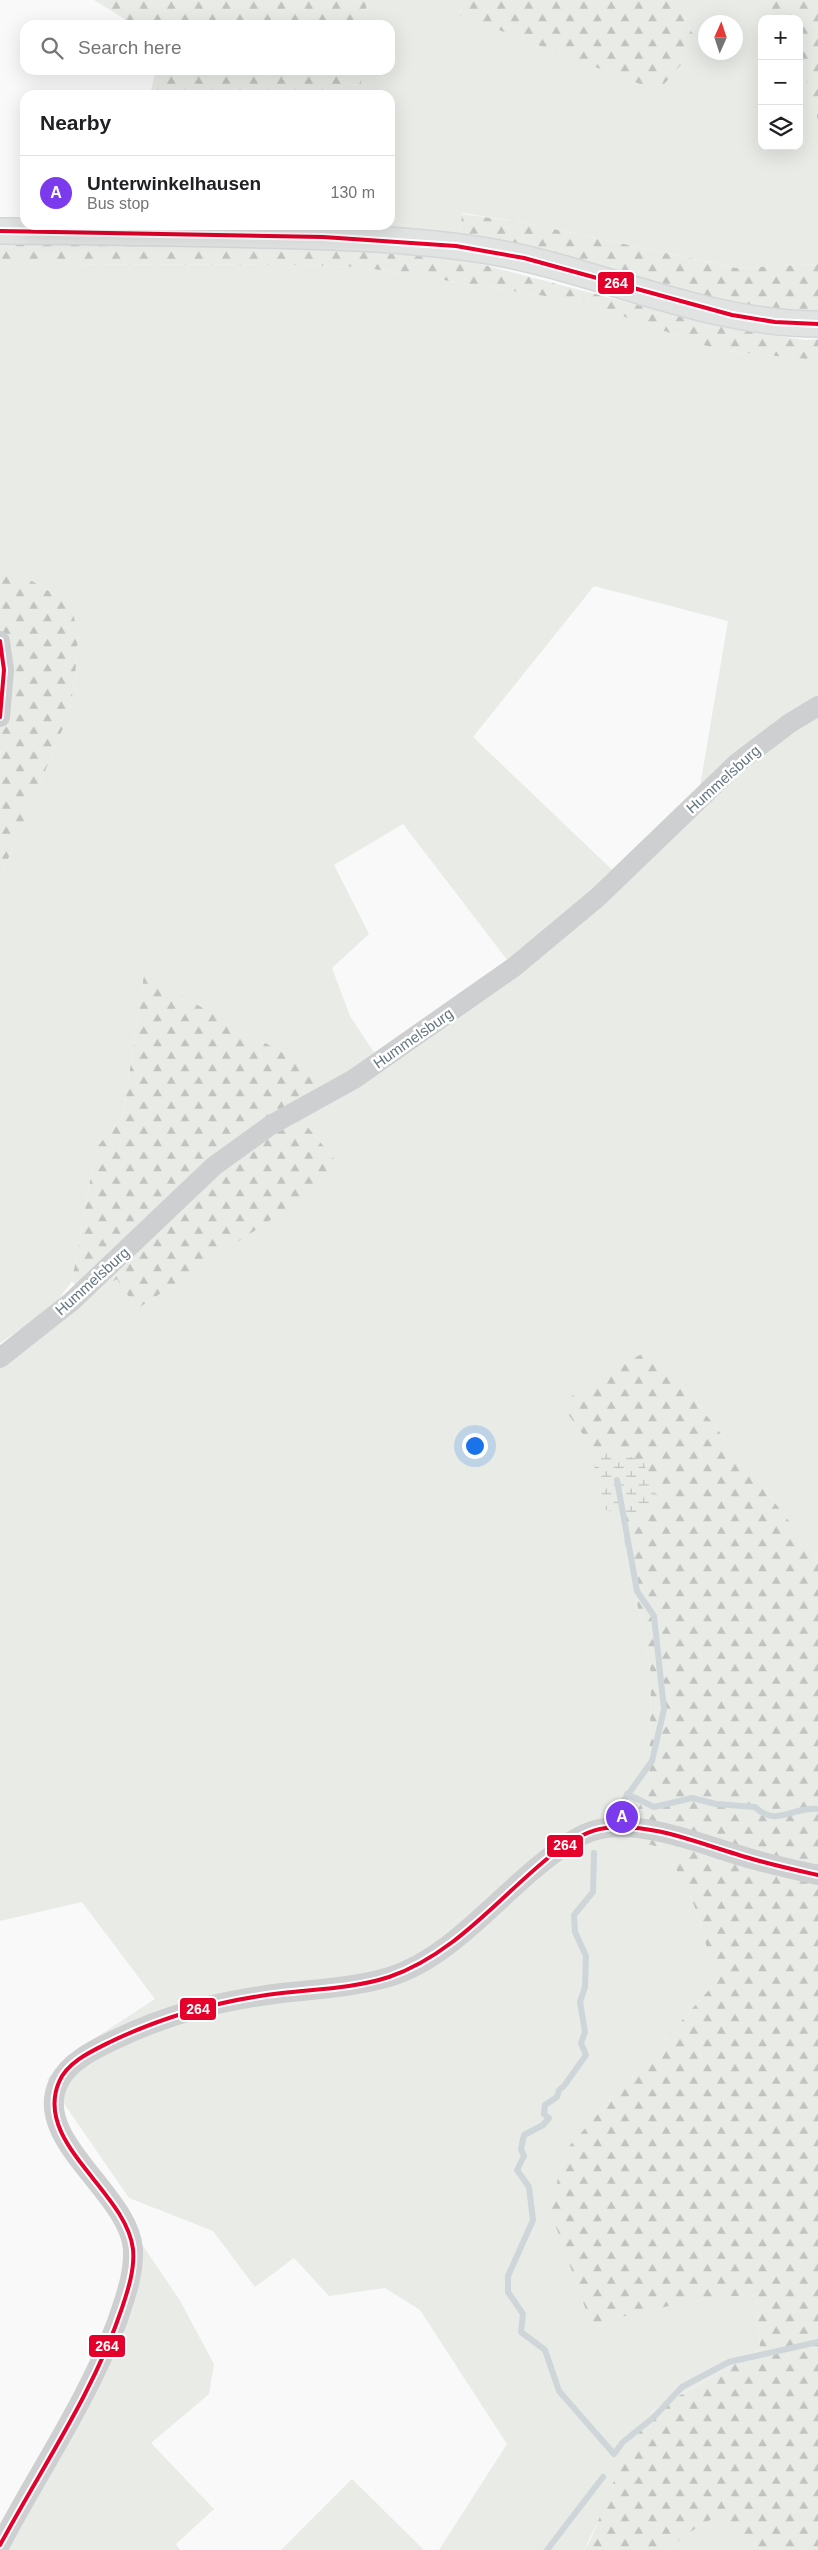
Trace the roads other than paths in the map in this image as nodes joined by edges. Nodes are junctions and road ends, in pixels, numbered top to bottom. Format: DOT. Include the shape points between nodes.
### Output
graph roads {
  1 [pos="0,231"];
  2 [pos="818,324"];
  3 [pos="0,641"];
  4 [pos="818,706"];
  5 [pos="0,717"];
  6 [pos="0,1358"];
  7 [pos="818,1875"];
  8 [pos="0,2545"];
  1 -- 2 [label="main road" via="198,233 445,245 523,258 730,314 776,322"];
  3 -- 5 [label="street" via="4,670"];
  4 -- 6 [label="street, Hummelsburg" via="737,763 598,897 514,967 354,1079 271,1125 220,1161 70,1302"];
  7 -- 8 [label="street" via="676,1836 632,1827 603,1828 572,1839 538,1864 445,1947 415,1966 368,1982 226,2002 170,2015 85,2055 66,2071 57,2085 54,2109 65,2139 103,2189 129,2232 133,2250 132,2269 124,2301 95,2375"];
}
